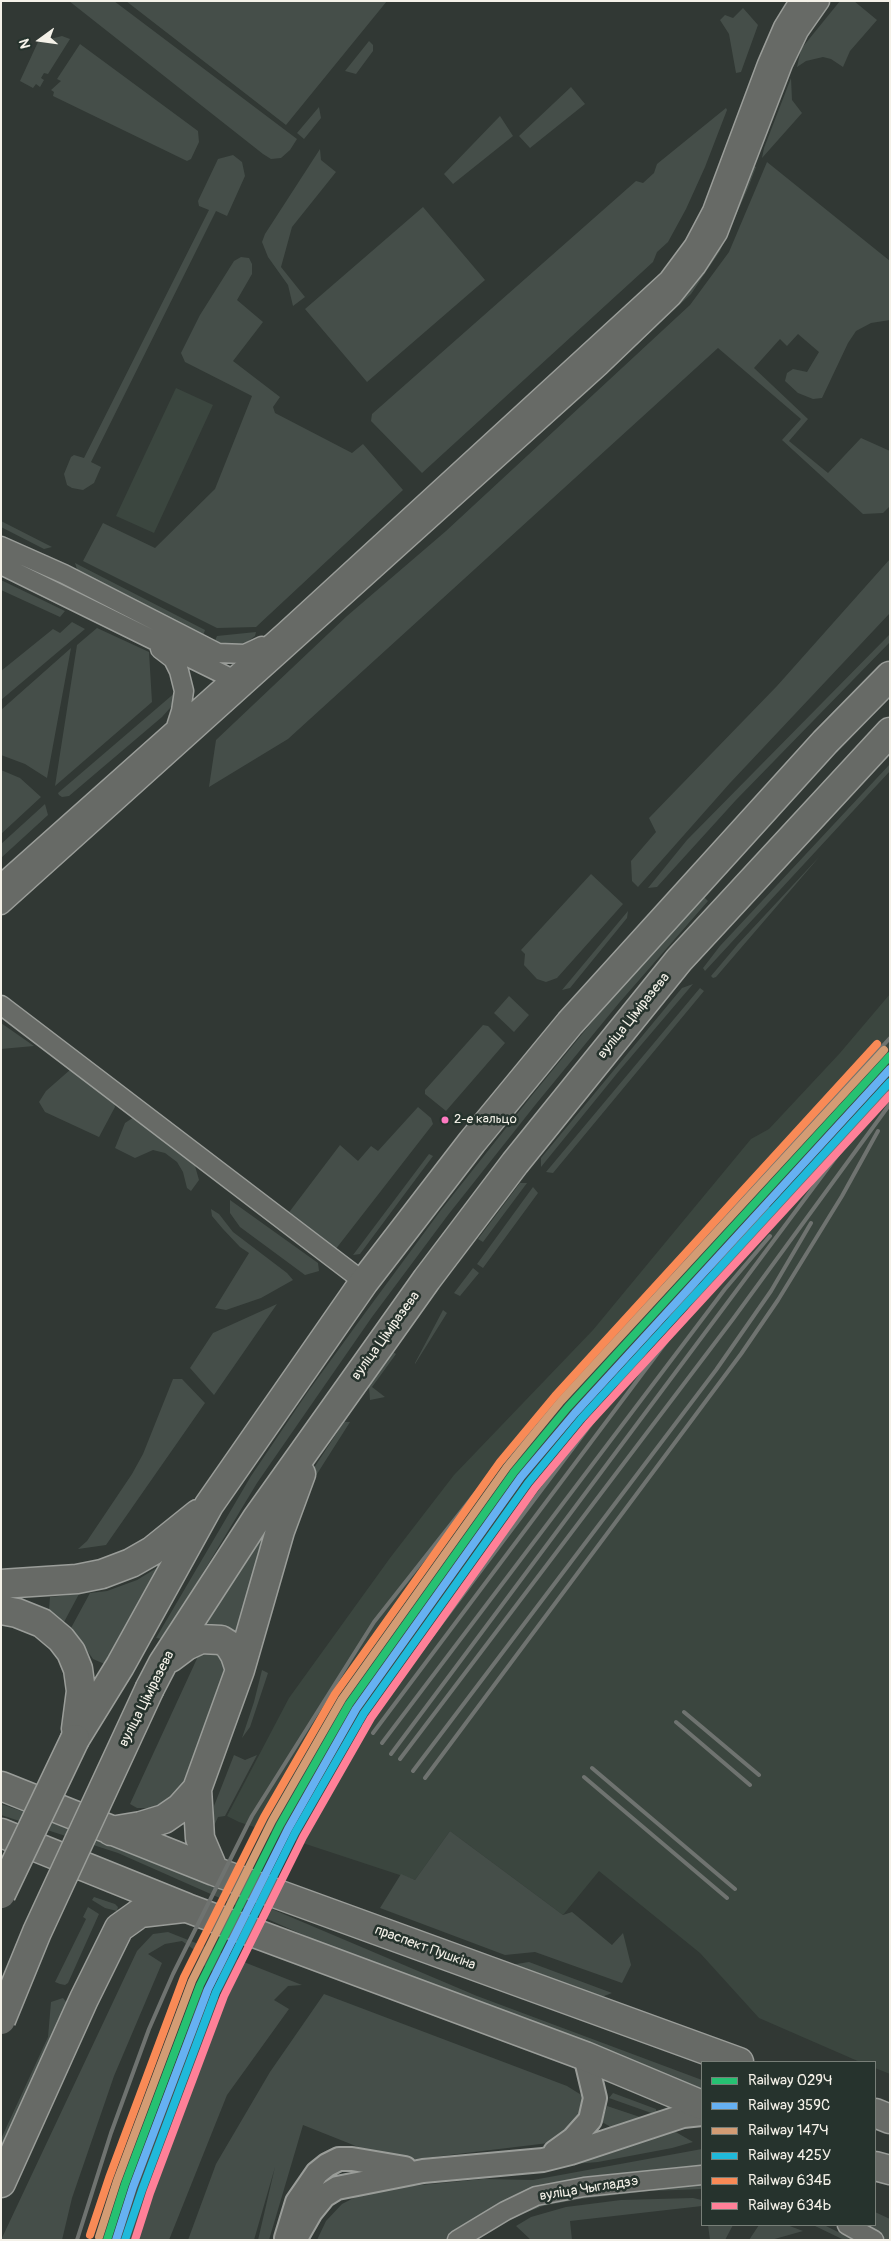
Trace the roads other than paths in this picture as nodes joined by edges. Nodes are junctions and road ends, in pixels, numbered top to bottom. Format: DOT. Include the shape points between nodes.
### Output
graph roads {
  1 [pos="798,1"];
  2 [pos="820,1"];
  3 [pos="789,32"];
  4 [pos="775,64"];
  5 [pos="1,546"];
  6 [pos="1,565"];
  7 [pos="284,632"];
  8 [pos="146,637"];
  9 [pos="223,654"];
  10 [pos="890,676"];
  11 [pos="239,678"];
  12 [pos="852,714"];
  13 [pos="174,730"];
  14 [pos="884,737"];
  15 [pos="825,742"];
  16 [pos="852,771"];
  17 [pos="1,884"];
  18 [pos="1,905"];
  19 [pos="1,1005"];
  20 [pos="364,1282"];
  21 [pos="323,1424"];
  22 [pos="208,1505"];
  23 [pos="1,1584"];
  24 [pos="1,1610"];
  25 [pos="162,1664"];
  26 [pos="240,1670"];
  27 [pos="75,1739"];
  28 [pos="1,1786"];
  29 [pos="197,1789"];
  30 [pos="111,1831"];
  31 [pos="9,1840"];
  32 [pos="214,1871"];
  33 [pos="1,1894"];
  34 [pos="187,1908"];
  35 [pos="1,2020"];
  36 [pos="585,2056"];
  37 [pos="736,2061"];
  38 [pos="701,2104"];
  39 [pos="876,2113"];
  40 [pos="701,2114"];
  41 [pos="890,2119"];
  42 [pos="543,2160"];
  43 [pos="876,2166"];
  44 [pos="890,2170"];
  45 [pos="423,2171"];
  46 [pos="701,2175"];
  47 [pos="1,2183"];
  48 [pos="850,2226"];
  49 [pos="286,2240"];
  50 [pos="295,2240"];
  51 [pos="457,2240"];
  52 [pos="874,2240"];
  1 -- 3 [label="street"];
  2 -- 3 [label="street"];
  3 -- 4 [label="street"];
  4 -- 7 [label="street" via="712,211 694,245 668,280"];
  4 -- 11 [label="street" via="718,233 672,297 600,366"];
  5 -- 9 [label="street"];
  6 -- 8 [label="street"];
  7 -- 9 [label="street" via="245,654"];
  7 -- 11 [label="street"];
  8 -- 11 [label="street"];
  8 -- 13 [label="street" via="173,659 179,671 184,691"];
  9 -- 11 [label="street"];
  10 -- 12 [label="main road"];
  11 -- 13 [label="street"];
  11 -- 18 [label="street"];
  12 -- 14 [label="main road"];
  12 -- 15 [label="main road"];
  13 -- 17 [label="street"];
  14 -- 16 [label="main road, вуліца Ціміразева"];
  15 -- 16 [label="main road"];
  15 -- 20 [label="main road" via="570,1023 472,1142"];
  16 -- 21 [label="main road, вуліца Ціміразева" via="673,968 515,1163"];
  19 -- 20 [label="street"];
  20 -- 22 [label="main road"];
  21 -- 25 [label="main road, вуліца Ціміразева"];
  21 -- 26 [label="main road" via="289,1502"];
  22 -- 23 [label="main road" via="131,1564 77,1579"];
  22 -- 27 [label="main road" via="120,1666"];
  24 -- 27 [label="main road" via="42,1623 70,1652 78,1669 81,1691"];
  25 -- 26 [label="main road" via="186,1646 210,1638 229,1645"];
  25 -- 35 [label="main road, вуліца Ціміразева, bridge" via="37,1932"];
  26 -- 29 [label="main road"];
  27 -- 33 [label="main road, bridge"];
  28 -- 30 [label="main road, праспект Пушкіна"];
  29 -- 30 [label="main road" via="180,1808 164,1819"];
  29 -- 32 [label="main road" via="200,1838"];
  30 -- 32 [label="main road, праспект Пушкіна"];
  31 -- 34 [label="main road"];
  32 -- 37 [label="main road, праспект Пушкіна"];
  34 -- 36 [label="main road"];
  34 -- 47 [label="main road" via="140,1913 119,1928"];
  36 -- 38 [label="main road"];
  36 -- 42 [label="street" via="595,2098 590,2120 573,2139"];
  39 -- 41 [label="main road"];
  40 -- 42 [label="street" via="683,2116"];
  42 -- 45 [label="street"];
  43 -- 44 [label="main road"];
  45 -- 49 [label="street" via="352,2159 327,2165 317,2173 297,2202"];
  45 -- 50 [label="street" via="337,2188 324,2196 311,2212"];
  46 -- 51 [label="street, вуліца Чыгладзэ" via="584,2187 536,2196"];
  48 -- 52 [label="street"];
}
